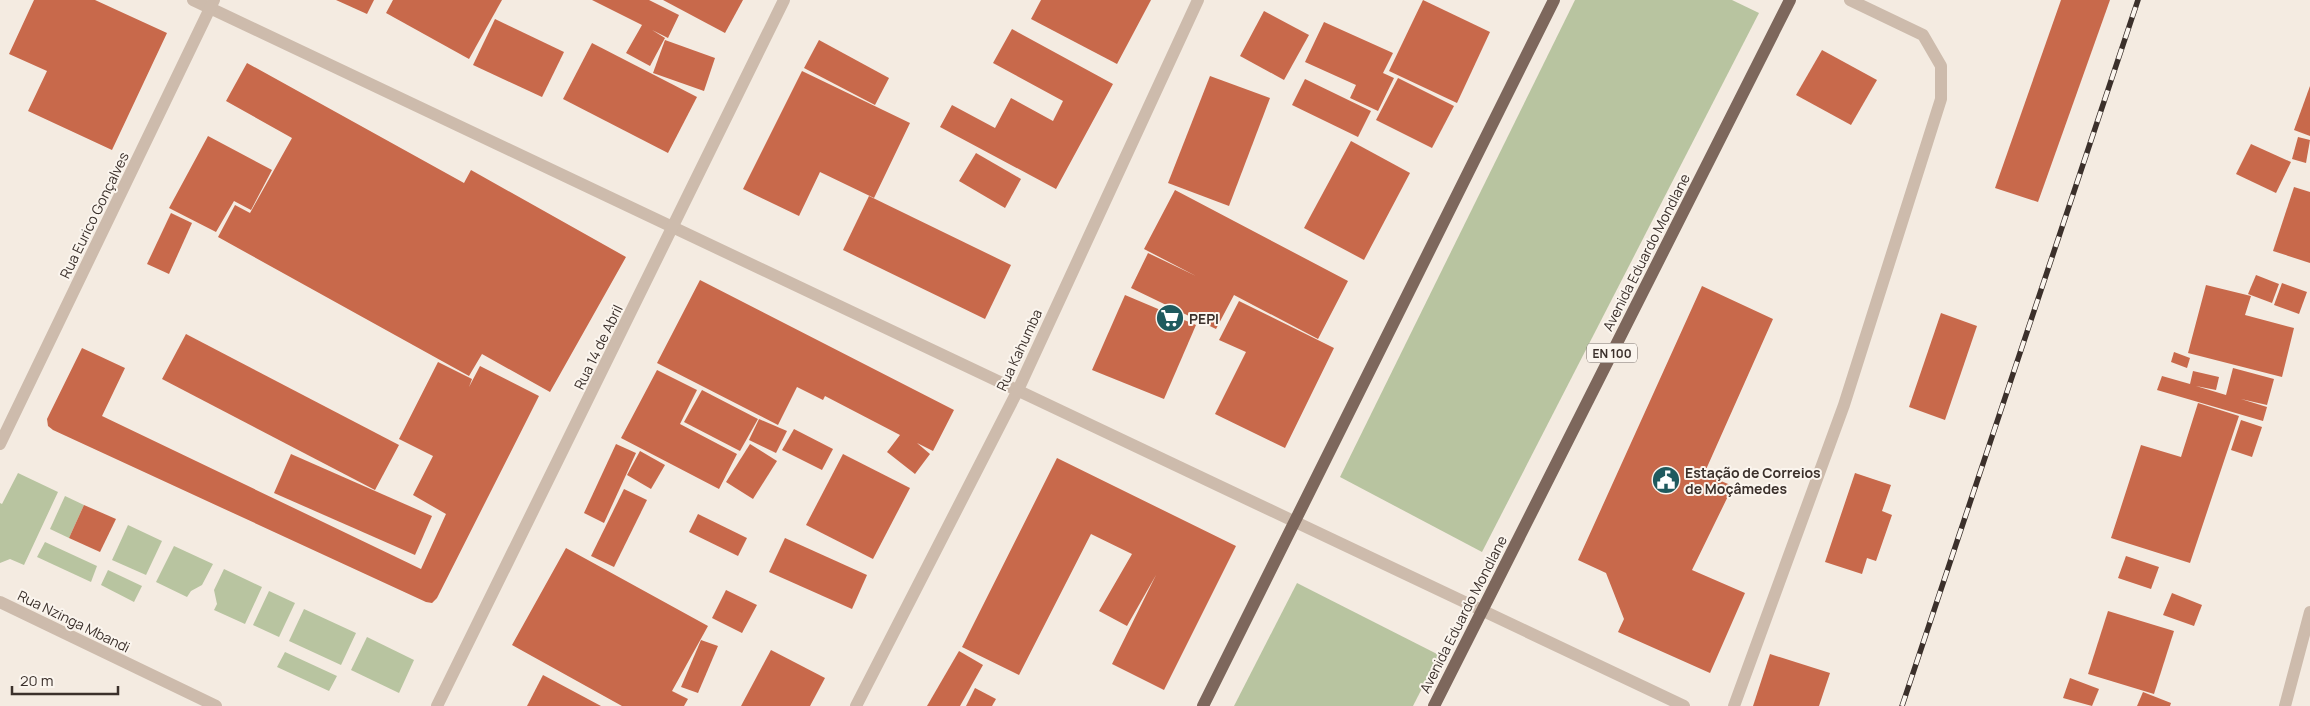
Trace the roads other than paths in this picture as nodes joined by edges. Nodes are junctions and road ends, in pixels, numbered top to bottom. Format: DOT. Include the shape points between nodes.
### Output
graph roads {
  1 [pos="193,0"];
  2 [pos="784,0"];
  3 [pos="1198,0"];
  4 [pos="1554,0"];
  5 [pos="1790,0"];
  6 [pos="1850,0"];
  7 [pos="212,4"];
  8 [pos="674,227"];
  9 [pos="1018,390"];
  10 [pos="0,444"];
  11 [pos="1295,521"];
  12 [pos="0,602"];
  13 [pos="1483,609"];
  14 [pos="2310,612"];
  15 [pos="216,706"];
  16 [pos="437,706"];
  17 [pos="856,706"];
  18 [pos="1203,706"];
  19 [pos="1434,706"];
  20 [pos="1684,706"];
  21 [pos="1734,706"];
  22 [pos="2285,706"];
  1 -- 7 [label="street"];
  2 -- 8 [label="street, Rua 14 de Abril"];
  3 -- 9 [label="street, Rua Kahumba"];
  4 -- 11 [label="main road"];
  5 -- 13 [label="main road, Avenida Eduardo Mondlane / EN 100"];
  6 -- 21 [label="street" via="1923,35 1941,66 1941,99 1844,405"];
  7 -- 8 [label="street"];
  7 -- 10 [label="street, Rua Eurico Gonçalves"];
  8 -- 9 [label="street"];
  8 -- 16 [label="street, Rua 14 de Abril"];
  9 -- 11 [label="street"];
  9 -- 17 [label="street, Rua Kahumba"];
  11 -- 13 [label="street"];
  11 -- 18 [label="main road"];
  12 -- 15 [label="street, Rua Nzinga Mbandi"];
  13 -- 19 [label="main road, Avenida Eduardo Mondlane / EN 100"];
  13 -- 20 [label="street"];
  14 -- 22 [label="street"];
}
